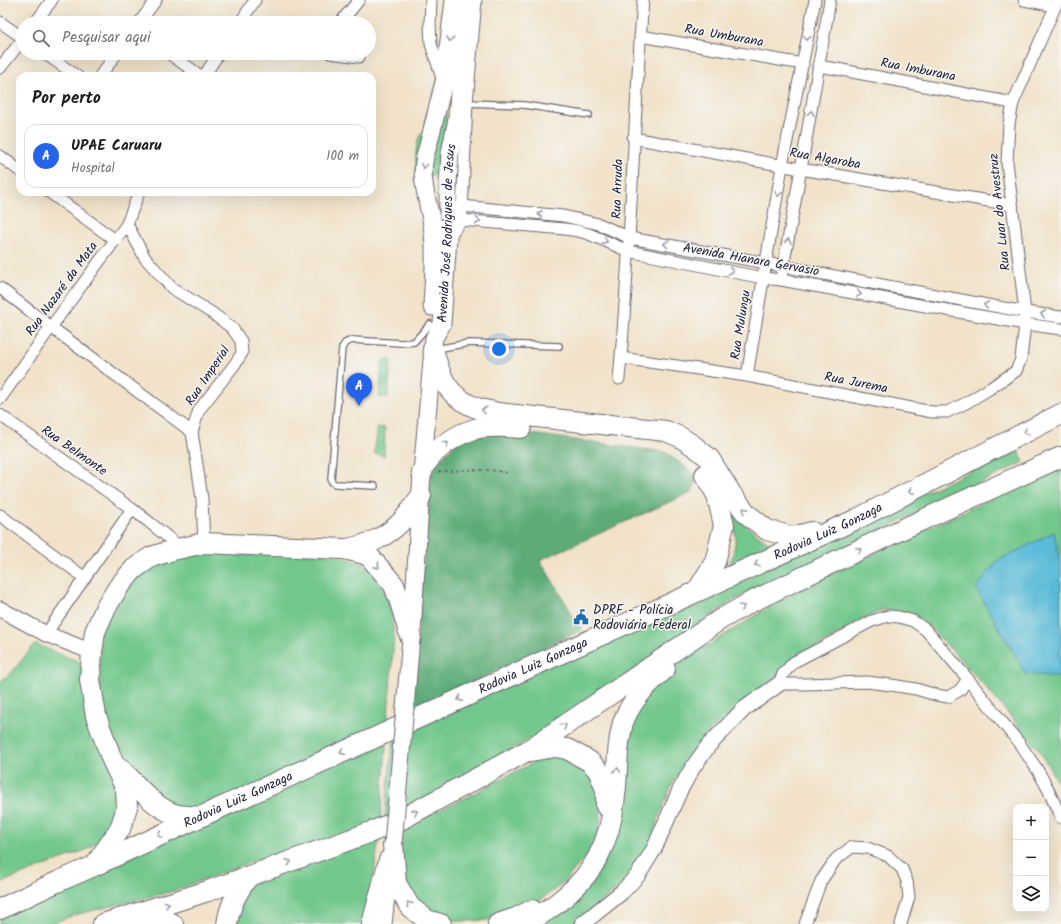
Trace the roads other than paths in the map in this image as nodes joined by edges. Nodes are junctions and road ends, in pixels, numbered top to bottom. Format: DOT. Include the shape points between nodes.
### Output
graph roads {
  1 [pos="52,0"];
  2 [pos="156,0"];
  3 [pos="359,0"];
  4 [pos="431,0"];
  5 [pos="454,0"];
  6 [pos="466,0"];
  7 [pos="476,0"];
  8 [pos="642,0"];
  9 [pos="814,0"];
  10 [pos="830,0"];
  11 [pos="1024,0"];
  12 [pos="253,1"];
  13 [pos="1057,3"];
  14 [pos="40,16"];
  15 [pos="144,16"];
  16 [pos="244,16"];
  17 [pos="346,16"];
  18 [pos="0,22"];
  19 [pos="16,34"];
  20 [pos="640,36"];
  21 [pos="16,48"];
  22 [pos="54,60"];
  23 [pos="112,60"];
  24 [pos="178,60"];
  25 [pos="214,60"];
  26 [pos="803,64"];
  27 [pos="818,66"];
  28 [pos="0,68"];
  29 [pos="71,72"];
  30 [pos="103,72"];
  31 [pos="196,72"];
  32 [pos="205,72"];
  33 [pos="444,82"];
  34 [pos="468,103"];
  35 [pos="1012,103"];
  36 [pos="589,115"];
  37 [pos="456,119"];
  38 [pos="634,138"];
  39 [pos="428,146"];
  40 [pos="450,153"];
  41 [pos="0,156"];
  42 [pos="782,166"];
  43 [pos="16,168"];
  44 [pos="801,169"];
  45 [pos="448,184"];
  46 [pos="424,186"];
  47 [pos="54,196"];
  48 [pos="138,196"];
  49 [pos="1012,205"];
  50 [pos="462,206"];
  51 [pos="454,218"];
  52 [pos="127,224"];
  53 [pos="630,238"];
  54 [pos="115,240"];
  55 [pos="628,251"];
  56 [pos="766,262"];
  57 [pos="783,266"];
  58 [pos="764,278"];
  59 [pos="781,280"];
  60 [pos="0,288"];
  61 [pos="1025,312"];
  62 [pos="1061,316"];
  63 [pos="1025,324"];
  64 [pos="50,327"];
  65 [pos="1061,329"];
  66 [pos="433,337"];
  67 [pos="559,346"];
  68 [pos="621,358"];
  69 [pos="747,376"];
  70 [pos="619,379"];
  71 [pos="0,399"];
  72 [pos="1061,414"];
  73 [pos="0,415"];
  74 [pos="192,432"];
  75 [pos="1061,457"];
  76 [pos="422,473"];
  77 [pos="375,486"];
  78 [pos="421,496"];
  79 [pos="132,509"];
  80 [pos="0,515"];
  81 [pos="857,519"];
  82 [pos="204,543"];
  83 [pos="181,548"];
  84 [pos="344,549"];
  85 [pos="85,578"];
  86 [pos="697,591"];
  87 [pos="0,610"];
  88 [pos="721,619"];
  89 [pos="46,634"];
  90 [pos="411,639"];
  91 [pos="92,652"];
  92 [pos="968,679"];
  93 [pos="779,684"];
  94 [pos="527,752"];
  95 [pos="112,760"];
  96 [pos="200,817"];
  97 [pos="1061,818"];
  98 [pos="393,844"];
  99 [pos="94,866"];
  100 [pos="248,876"];
  101 [pos="0,909"];
  102 [pos="129,915"];
  103 [pos="103,924"];
  104 [pos="173,924"];
  105 [pos="227,924"];
  106 [pos="372,924"];
  107 [pos="383,924"];
  108 [pos="441,924"];
  109 [pos="498,924"];
  110 [pos="522,924"];
  111 [pos="582,924"];
  112 [pos="805,924"];
  113 [pos="900,924"];
  1 -- 14 [label="street"];
  2 -- 15 [label="street"];
  3 -- 17 [label="street"];
  4 -- 33 [label="street" via="431,44"];
  5 -- 33 [label="main road, Avenida José Rodrigues de Jesus, one-way"];
  6 -- 37 [label="main road, Avenida José Rodrigues de Jesus"];
  7 -- 34 [label="street"];
  8 -- 20 [label="street, Rua Arruda"];
  9 -- 26 [label="street, Rua Mulungu, one-way"];
  10 -- 27 [label="street"];
  11 -- 13 [label="street"];
  12 -- 16 [label="street"];
  13 -- 35 [label="street, Rua Luar do Avestruz"];
  18 -- 19 [label="street"];
  20 -- 26 [label="street, Rua Umburana"];
  20 -- 38 [label="street, Rua Arruda"];
  21 -- 28 [label="street"];
  22 -- 29 [label="street"];
  23 -- 30 [label="street"];
  24 -- 31 [label="street"];
  25 -- 32 [label="street"];
  26 -- 42 [label="street, Rua Mulungu"];
  27 -- 35 [label="street, Rua Imburana"];
  44 -- 27 [label="street, one-way"];
  33 -- 39 [label="main road, Avenida José Rodrigues de Jesus"];
  34 -- 36 [label="lane" via="524,105"];
  34 -- 37 [label="lane"];
  34 -- 50 [label="street"];
  35 -- 49 [label="street, Rua Luar do Avestruz" via="1006,162"];
  37 -- 40 [label="main road, Avenida José Rodrigues de Jesus"];
  38 -- 42 [label="street, Rua Algaroba"];
  38 -- 53 [label="street, Rua Arruda"];
  39 -- 40 [label="main road" via="440,142"];
  39 -- 46 [label="main road, Avenida José Rodrigues de Jesus, one-way" via="423,168"];
  40 -- 45 [label="main road, Avenida José Rodrigues de Jesus"];
  41 -- 43 [label="street"];
  42 -- 44 [label="street, Rua Algaroba"];
  42 -- 56 [label="street, Rua Mulungu, one-way"];
  44 -- 49 [label="street, Rua Algaroba"];
  57 -- 44 [label="street, one-way"];
  45 -- 46 [label="main road" via="437,192"];
  45 -- 51 [label="main road, Avenida José Rodrigues de Jesus"];
  46 -- 66 [label="main road, Avenida José Rodrigues de Jesus" via="433,232"];
  47 -- 54 [label="street"];
  48 -- 52 [label="street, Rua Nazaré da Mata"];
  49 -- 61 [label="street, Rua Luar do Avestruz"];
  50 -- 51 [label="street"];
  53 -- 50 [label="street, Avenida Hianara Gervasio, one-way" via="599,224 563,216"];
  51 -- 55 [label="street, Avenida Hianara Gervasio, one-way" via="578,231"];
  51 -- 66 [label="main road, Avenida José Rodrigues de Jesus" via="448,238 442,324"];
  52 -- 54 [label="street, Rua Nazaré da Mata"];
  52 -- 74 [label="street, Rua Imperial" via="145,258 172,288 232,328 241,341 242,353 199,410"];
  53 -- 55 [label="street, Rua Arruda"];
  56 -- 53 [label="street, Avenida Hianara Gervasio, one-way"];
  54 -- 64 [label="street, Rua Nazaré da Mata"];
  55 -- 58 [label="street, Avenida Hianara Gervasio, one-way"];
  55 -- 68 [label="street, Rua Arruda"];
  56 -- 57 [label="street, Avenida Hianara Gervasio"];
  56 -- 58 [label="street, Rua Mulungu"];
  57 -- 59 [label="street"];
  61 -- 57 [label="street, Avenida Hianara Gervasio, one-way"];
  58 -- 59 [label="street, Avenida Hianara Gervasio"];
  58 -- 69 [label="street, Rua Mulungu"];
  59 -- 63 [label="street, Avenida Hianara Gervasio, one-way"];
  60 -- 64 [label="street"];
  62 -- 61 [label="street, Avenida Hianara Gervasio, one-way"];
  61 -- 63 [label="street, Rua Jurema"];
  63 -- 65 [label="street, Avenida Hianara Gervasio"];
  63 -- 69 [label="street, Rua Jurema" via="1022,358 1016,371 947,412 932,412"];
  64 -- 71 [label="street, Rua Nazaré da Mata"];
  64 -- 74 [label="street"];
  66 -- 67 [label="lane" via="469,343"];
  66 -- 76 [label="main road"];
  66 -- 77 [label="lane" via="402,343 352,340 345,343 342,348 331,479 335,484"];
  81 -- 66 [label="highway, one-way" via="792,537 767,530 747,514 709,458 680,437 666,431 498,413 477,408 460,400 445,383 438,370"];
  68 -- 69 [label="street, Rua Jurema"];
  68 -- 70 [label="street, Rua Arruda"];
  72 -- 81 [label="highway, Rodovia Luiz Gonzaga, one-way"];
  73 -- 79 [label="street, Rua Belmonte"];
  74 -- 82 [label="street, Rua Imperial" via="202,499"];
  88 -- 75 [label="highway, one-way" via="896,532"];
  76 -- 78 [label="main road"];
  76 -- 86 [label="highway, one-way" via="426,463 453,438 475,429 501,426 633,438 676,448 697,460 717,495 724,525 715,562"];
  78 -- 84 [label="highway" via="405,518 382,537 363,546"];
  78 -- 90 [label="main road"];
  79 -- 83 [label="street, Rua Belmonte"];
  79 -- 85 [label="street"];
  80 -- 85 [label="street"];
  81 -- 86 [label="highway, Rodovia Luiz Gonzaga, one-way"];
  82 -- 83 [label="highway"];
  82 -- 84 [label="highway"];
  83 -- 91 [label="highway" via="151,557 134,569 119,586 95,632"];
  84 -- 90 [label="highway, one-way" via="369,556 394,585"];
  85 -- 89 [label="street"];
  86 -- 96 [label="highway, Rodovia Luiz Gonzaga, one-way"];
  87 -- 89 [label="street"];
  94 -- 88 [label="highway, one-way"];
  110 -- 88 [label="highway, one-way" via="542,913 571,891 598,857 611,825 623,721 635,700 654,678"];
  89 -- 91 [label="street"];
  90 -- 98 [label="main road, bridge"];
  91 -- 95 [label="highway" via="90,680 96,716"];
  92 -- 93 [label="street" via="960,690 948,697 867,682"];
  92 -- 93 [label="street" via="926,630 908,619 888,616 872,620 794,662 783,674"];
  92 -- 97 [label="street" via="1037,769"];
  93 -- 111 [label="street" via="744,709 709,745 680,790 654,849 638,874 622,892"];
  100 -- 94 [label="highway, one-way" via="400,820"];
  94 -- 109 [label="highway" via="556,747 567,749 589,761 598,770 606,790 607,815 594,852 575,877 555,895 531,911"];
  95 -- 96 [label="highway" via="163,809 179,815"];
  95 -- 99 [label="highway" via="126,789 127,807 120,829"];
  96 -- 99 [label="highway, Rodovia Luiz Gonzaga, one-way"];
  98 -- 106 [label="highway"];
  98 -- 107 [label="main road"];
  108 -- 98 [label="highway, one-way" via="427,920 410,907 396,883"];
  99 -- 101 [label="highway, Rodovia Luiz Gonzaga"];
  102 -- 100 [label="highway, one-way"];
  100 -- 105 [label="highway" via="237,891"];
  102 -- 103 [label="highway"];
  102 -- 104 [label="highway"];
  112 -- 113 [label="street" via="821,881 836,858 852,847 868,848 888,856 902,869 909,897"];
}
